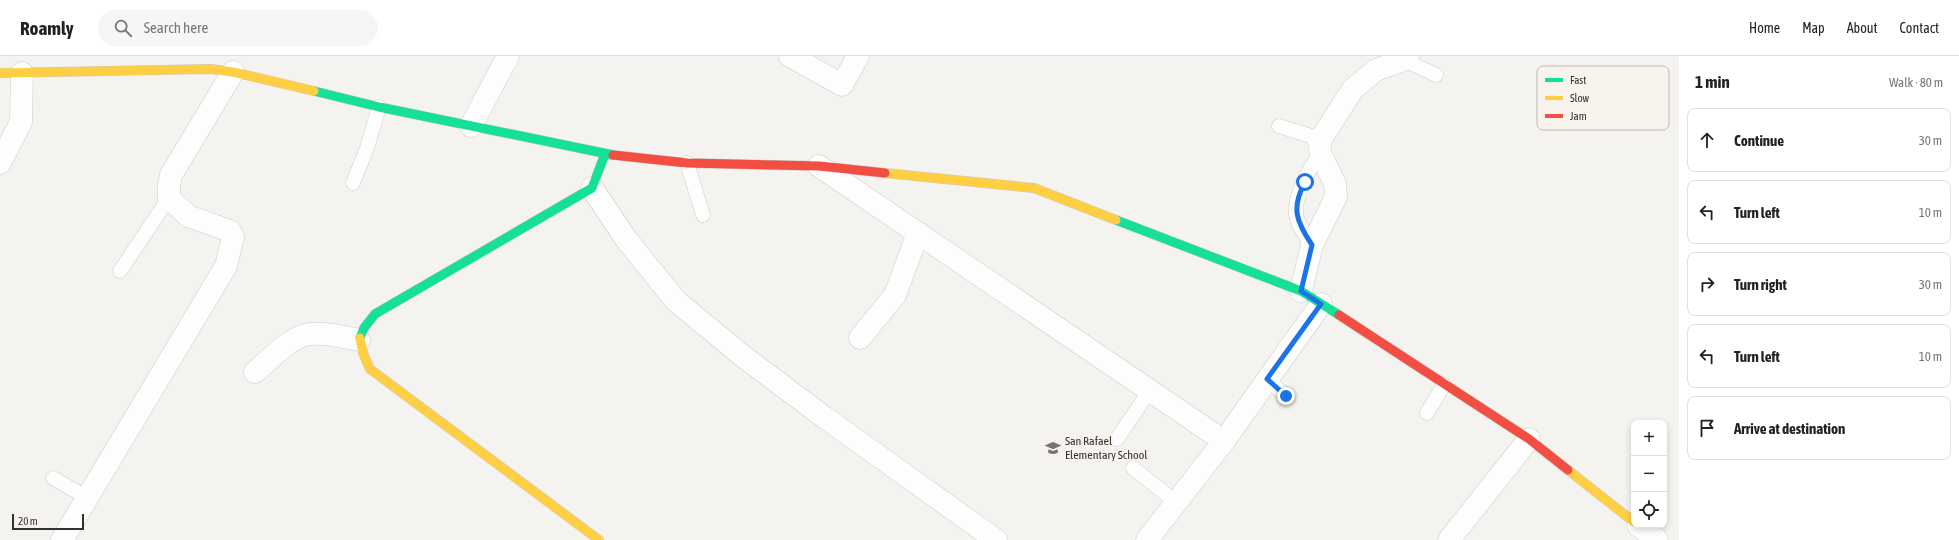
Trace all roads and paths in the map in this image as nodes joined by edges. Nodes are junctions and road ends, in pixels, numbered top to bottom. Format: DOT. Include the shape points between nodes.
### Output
graph roads {
  1 [pos="508,56"];
  2 [pos="790,56"];
  3 [pos="858,56"];
  4 [pos="1406,58"];
  5 [pos="233,72"];
  6 [pos="22,73"];
  7 [pos="0,74"];
  8 [pos="1436,75"];
  9 [pos="378,107"];
  10 [pos="471,126"];
  11 [pos="1279,126"];
  12 [pos="1320,149"];
  13 [pos="605,154"];
  14 [pos="0,162"];
  15 [pos="687,163"];
  16 [pos="819,166"];
  17 [pos="353,182"];
  18 [pos="592,188"];
  19 [pos="169,198"];
  20 [pos="703,215"];
  21 [pos="918,233"];
  22 [pos="1312,245"];
  23 [pos="120,271"];
  24 [pos="1301,291"];
  25 [pos="1321,304"];
  26 [pos="860,338"];
  27 [pos="359,340"];
  28 [pos="255,372"];
  29 [pos="1267,379"];
  30 [pos="1444,384"];
  31 [pos="1150,390"];
  32 [pos="1286,396"];
  33 [pos="1427,413"];
  34 [pos="1117,439"];
  35 [pos="1529,439"];
  36 [pos="1224,441"];
  37 [pos="1133,468"];
  38 [pos="53,478"];
  39 [pos="86,497"];
  40 [pos="1177,503"];
  41 [pos="1631,520"];
  42 [pos="1642,528"];
  43 [pos="62,540"];
  44 [pos="599,540"];
  45 [pos="996,540"];
  46 [pos="1147,540"];
  47 [pos="1449,540"];
  48 [pos="1657,540"];
  1 -- 10 [label="street"];
  2 -- 3 [label="street" via="842,86"];
  4 -- 8 [label="lane"];
  4 -- 12 [label="street" via="1376,70 1353,89"];
  5 -- 6 [label="street" via="191,69"];
  5 -- 9 [label="street"];
  5 -- 19 [label="street" via="171,175"];
  6 -- 7 [label="street"];
  6 -- 14 [label="street" via="21,122"];
  9 -- 10 [label="street"];
  9 -- 17 [label="lane" via="367,148"];
  10 -- 13 [label="street"];
  11 -- 12 [label="lane" via="1311,136"];
  12 -- 22 [label="street" via="1335,184 1336,197"];
  12 -- 22 [label="lane" via="1298,194 1296,215"];
  13 -- 15 [label="street"];
  13 -- 18 [label="street"];
  15 -- 16 [label="street"];
  15 -- 20 [label="lane"];
  16 -- 21 [label="street"];
  16 -- 24 [label="street" via="1034,188"];
  18 -- 27 [label="street" via="376,314 364,325"];
  18 -- 45 [label="street" via="626,239 676,301 744,358 817,413"];
  19 -- 23 [label="lane"];
  19 -- 39 [label="street" via="188,216 230,231 233,237 226,266"];
  21 -- 26 [label="street" via="894,295"];
  21 -- 31 [label="street"];
  22 -- 24 [label="street"];
  24 -- 25 [label="street"];
  25 -- 29 [label="street"];
  25 -- 30 [label="street"];
  27 -- 28 [label="street" via="329,334 309,334 290,343"];
  27 -- 44 [label="street" via="370,369"];
  29 -- 32 [label="lane"];
  29 -- 36 [label="street"];
  30 -- 33 [label="lane"];
  30 -- 35 [label="street"];
  31 -- 34 [label="lane"];
  31 -- 36 [label="street"];
  35 -- 41 [label="street"];
  35 -- 47 [label="street"];
  36 -- 40 [label="street"];
  37 -- 40 [label="lane"];
  38 -- 39 [label="lane"];
  39 -- 43 [label="street"];
  40 -- 46 [label="street"];
  42 -- 48 [label="street"];
}
